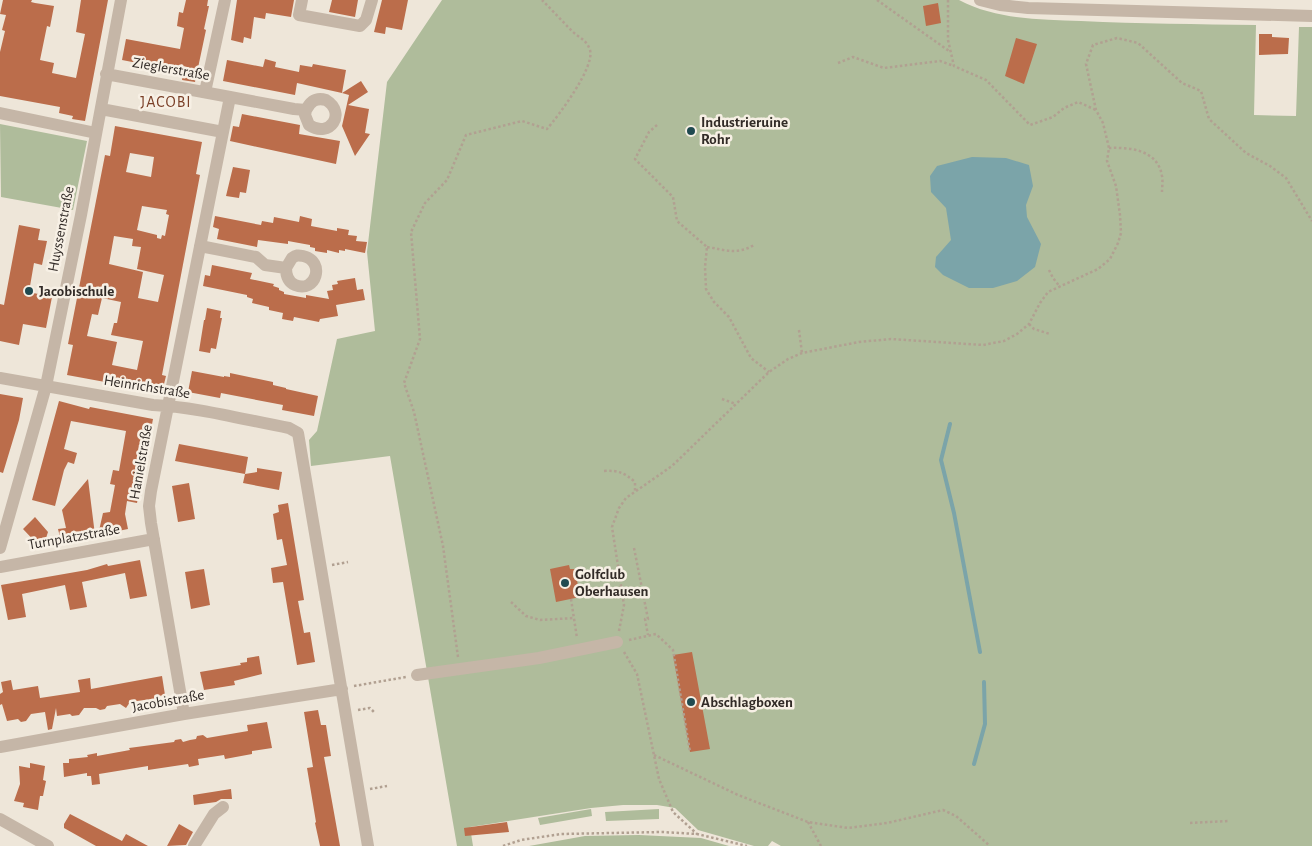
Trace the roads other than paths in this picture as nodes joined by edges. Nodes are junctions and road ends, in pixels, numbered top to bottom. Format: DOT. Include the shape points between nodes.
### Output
graph roads {
  1 [pos="121,0"];
  2 [pos="225,0"];
  3 [pos="302,0"];
  4 [pos="372,0"];
  5 [pos="988,1"];
  6 [pos="1312,16"];
  7 [pos="106,74"];
  8 [pos="205,92"];
  9 [pos="230,97"];
  10 [pos="101,109"];
  11 [pos="306,110"];
  12 [pos="0,113"];
  13 [pos="223,132"];
  14 [pos="96,133"];
  15 [pos="200,246"];
  16 [pos="286,268"];
  17 [pos="0,378"];
  18 [pos="46,386"];
  19 [pos="168,406"];
  20 [pos="154,539"];
  21 [pos="0,548"];
  22 [pos="0,567"];
  23 [pos="618,642"];
  24 [pos="417,675"];
  25 [pos="342,688"];
  26 [pos="184,714"];
  27 [pos="0,747"];
  28 [pos="223,807"];
  29 [pos="0,819"];
  30 [pos="48,846"];
  31 [pos="194,846"];
  32 [pos="368,846"];
  1 -- 7 [label="street, Huyssenstraße"];
  2 -- 8 [label="street"];
  3 -- 4 [label="street" via="299,16 360,26 366,20"];
  5 -- 6 [label="street" via="1028,8"];
  7 -- 8 [label="street, Zieglerstraße"];
  7 -- 10 [label="street, Huyssenstraße"];
  8 -- 9 [label="street, Zieglerstraße"];
  9 -- 11 [label="street, Zieglerstraße"];
  9 -- 13 [label="street"];
  10 -- 13 [label="street"];
  10 -- 14 [label="street, Huyssenstraße"];
  12 -- 14 [label="street"];
  13 -- 15 [label="street, Hanielstraße"];
  14 -- 18 [label="street, Huyssenstraße"];
  15 -- 16 [label="street" via="256,257 265,265"];
  15 -- 19 [label="street, Hanielstraße"];
  17 -- 18 [label="street, Heinrichstraße"];
  18 -- 19 [label="street, Heinrichstraße"];
  18 -- 21 [label="street, Huyssenstraße"];
  19 -- 20 [label="street, Hanielstraße" via="149,506"];
  19 -- 25 [label="street, Heinrichstraße" via="289,428 299,436"];
  20 -- 22 [label="street, Turnplatzstraße"];
  20 -- 26 [label="street, Hanielstraße"];
  23 -- 24 [label="street" via="539,658"];
  25 -- 26 [label="street, Jacobistraße"];
  25 -- 32 [label="street"];
  26 -- 27 [label="street, Jacobistraße"];
  28 -- 31 [label="street" via="214,814"];
  29 -- 30 [label="street"];
}
